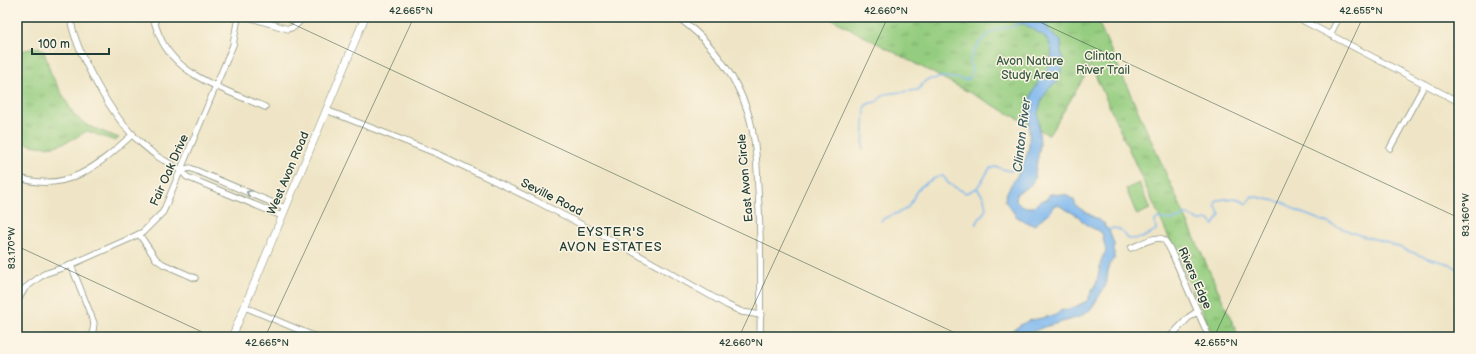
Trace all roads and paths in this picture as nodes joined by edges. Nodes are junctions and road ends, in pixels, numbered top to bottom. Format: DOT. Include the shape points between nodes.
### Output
graph roads {
  1 [pos="70,17"];
  2 [pos="153,17"];
  3 [pos="238,17"];
  4 [pos="248,17"];
  5 [pos="304,17"];
  6 [pos="365,17"];
  7 [pos="678,17"];
  8 [pos="1296,17"];
  9 [pos="1339,17"];
  10 [pos="1330,35"];
  11 [pos="1425,84"];
  12 [pos="216,86"];
  13 [pos="1459,102"];
  14 [pos="265,107"];
  15 [pos="326,110"];
  16 [pos="133,134"];
  17 [pos="1390,148"];
  18 [pos="182,170"];
  19 [pos="17,177"];
  20 [pos="285,208"];
  21 [pos="282,216"];
  22 [pos="139,234"];
  23 [pos="1131,248"];
  24 [pos="71,265"];
  25 [pos="195,278"];
  26 [pos="17,302"];
  27 [pos="245,306"];
  28 [pos="1198,311"];
  29 [pos="761,315"];
  30 [pos="92,337"];
  31 [pos="232,337"];
  32 [pos="316,337"];
  33 [pos="760,337"];
  34 [pos="1170,337"];
  35 [pos="1209,337"];
  1 -- 16 [label="street" via="74,34 93,76 106,99"];
  2 -- 12 [label="street" via="160,38 171,55 188,71"];
  3 -- 12 [label="street, Fair Oak Drive" via="233,45"];
  4 -- 5 [label="street" via="288,29"];
  6 -- 15 [label="street, West Avon Road"];
  7 -- 29 [label="street, East Avon Circle" via="701,36 729,72 742,99 753,133 761,228"];
  8 -- 10 [label="street"];
  9 -- 10 [label="street"];
  10 -- 11 [label="street"];
  11 -- 13 [label="street"];
  11 -- 17 [label="street"];
  12 -- 14 [label="street"];
  12 -- 18 [label="street, Fair Oak Drive"];
  15 -- 20 [label="street, West Avon Road"];
  15 -- 29 [label="street, Seville Road" via="480,173 619,244 727,305 742,312"];
  16 -- 18 [label="street" via="158,157"];
  16 -- 19 [label="street" via="100,163 71,179 38,183"];
  20 -- 18 [label="street, one-way" via="190,168"];
  18 -- 21 [label="street" via="187,177"];
  18 -- 22 [label="street, Fair Oak Drive" via="163,212"];
  20 -- 21 [label="street, West Avon Road"];
  21 -- 27 [label="street, West Avon Road"];
  22 -- 24 [label="street, Fair Oak Drive"];
  22 -- 25 [label="street" via="156,259"];
  23 -- 28 [label="street, Rivers Edge" via="1155,238 1164,240"];
  24 -- 26 [label="street, Fair Oak Drive" via="44,274 26,288"];
  24 -- 30 [label="street" via="93,318"];
  27 -- 31 [label="street, West Avon Road"];
  27 -- 32 [label="street"];
  28 -- 34 [label="street"];
  28 -- 35 [label="street, Rivers Edge"];
  29 -- 33 [label="street, East Avon Circle"];
}
